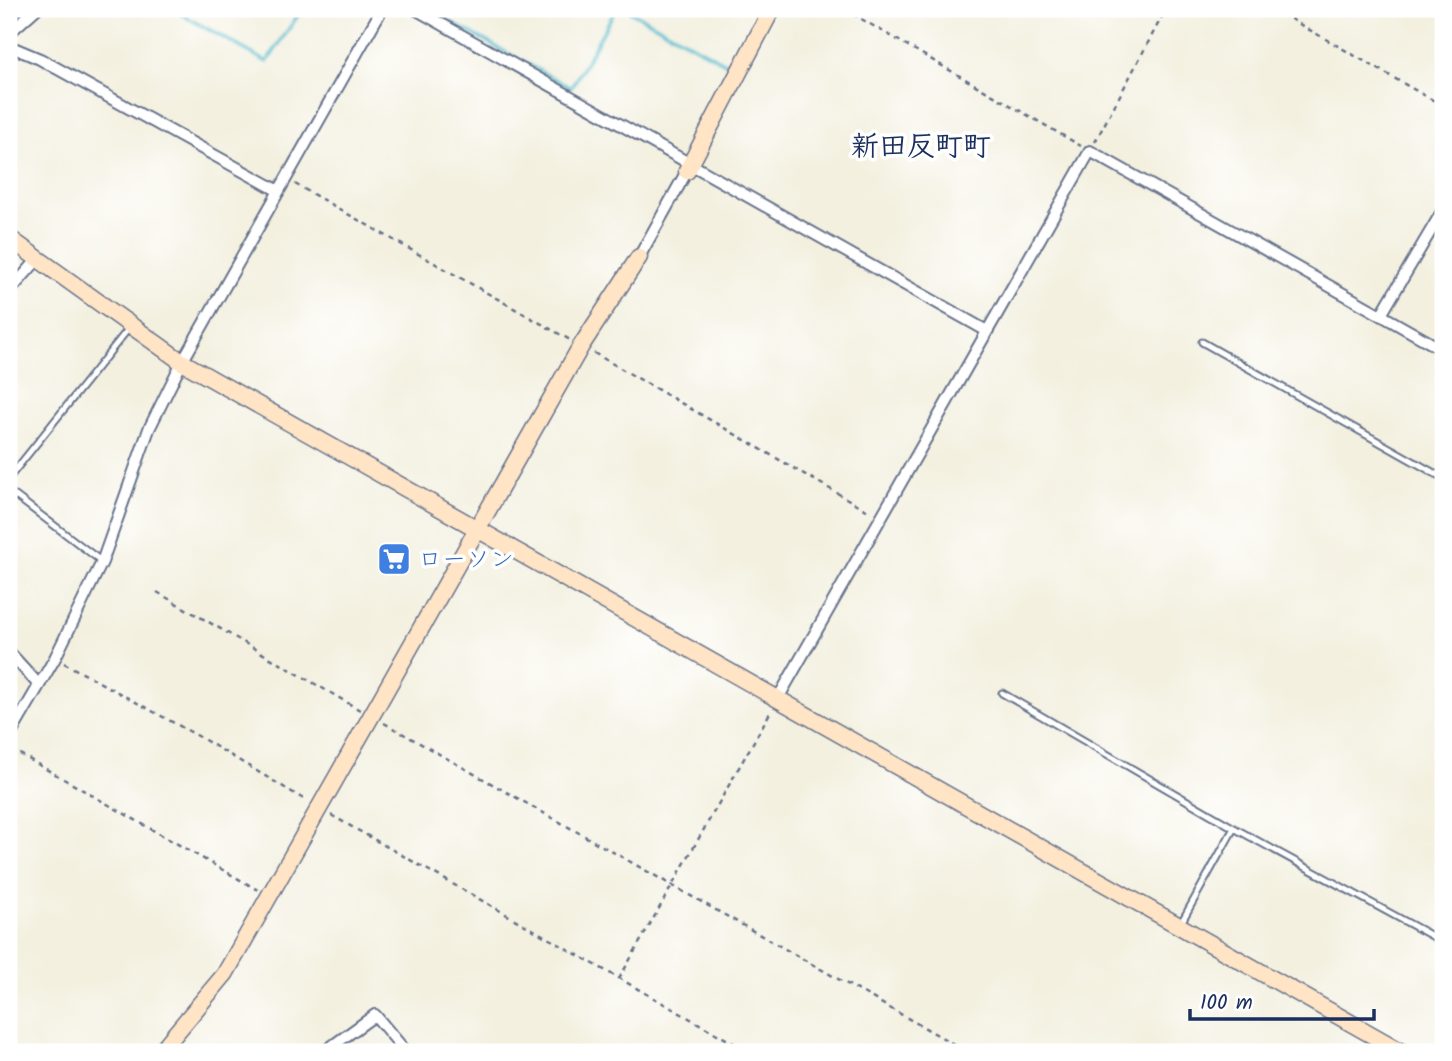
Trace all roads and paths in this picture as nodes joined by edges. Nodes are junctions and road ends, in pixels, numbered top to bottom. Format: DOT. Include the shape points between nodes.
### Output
graph roads {
  1 [pos="36,9"];
  2 [pos="382,9"];
  3 [pos="415,9"];
  4 [pos="772,9"];
  5 [pos="844,9"];
  6 [pos="1166,9"];
  7 [pos="1273,9"];
  8 [pos="9,33"];
  9 [pos="9,46"];
  10 [pos="1443,106"];
  11 [pos="1090,151"];
  12 [pos="689,167"];
  13 [pos="286,179"];
  14 [pos="279,191"];
  15 [pos="1443,210"];
  16 [pos="9,238"];
  17 [pos="639,257"];
  18 [pos="38,259"];
  19 [pos="9,292"];
  20 [pos="1381,315"];
  21 [pos="130,327"];
  22 [pos="987,331"];
  23 [pos="1202,342"];
  24 [pos="581,346"];
  25 [pos="1443,350"];
  26 [pos="182,362"];
  27 [pos="9,478"];
  28 [pos="1443,478"];
  29 [pos="9,491"];
  30 [pos="882,519"];
  31 [pos="477,530"];
  32 [pos="102,562"];
  33 [pos="157,592"];
  34 [pos="9,652"];
  35 [pos="55,658"];
  36 [pos="39,685"];
  37 [pos="1002,693"];
  38 [pos="777,700"];
  39 [pos="372,717"];
  40 [pos="9,737"];
  41 [pos="9,748"];
  42 [pos="320,809"];
  43 [pos="1234,828"];
  44 [pos="673,886"];
  45 [pos="270,896"];
  46 [pos="1179,926"];
  47 [pos="1443,942"];
  48 [pos="619,979"];
  49 [pos="966,1051"];
  50 [pos="160,1052"];
  51 [pos="324,1052"];
  52 [pos="406,1052"];
  53 [pos="749,1052"];
  54 [pos="1402,1052"];
  1 -- 8 [label="street"];
  2 -- 13 [label="street"];
  3 -- 12 [label="street"];
  4 -- 12 [label="street"];
  5 -- 11 [label="path"];
  6 -- 11 [label="path"];
  7 -- 10 [label="path"];
  9 -- 14 [label="street"];
  11 -- 20 [label="street"];
  11 -- 22 [label="street"];
  12 -- 17 [label="street"];
  12 -- 22 [label="street"];
  13 -- 14 [label="street"];
  13 -- 24 [label="path"];
  14 -- 26 [label="street"];
  15 -- 20 [label="street"];
  16 -- 18 [label="street"];
  17 -- 24 [label="street"];
  18 -- 19 [label="street"];
  18 -- 21 [label="street"];
  20 -- 25 [label="street"];
  21 -- 26 [label="street"];
  21 -- 27 [label="lane"];
  22 -- 30 [label="street"];
  23 -- 28 [label="lane"];
  24 -- 30 [label="path"];
  24 -- 31 [label="street"];
  26 -- 31 [label="street"];
  26 -- 32 [label="street" via="149,429"];
  29 -- 32 [label="lane"];
  30 -- 38 [label="street"];
  31 -- 38 [label="street"];
  31 -- 39 [label="street"];
  32 -- 35 [label="street"];
  33 -- 39 [label="path"];
  34 -- 36 [label="street"];
  35 -- 36 [label="street"];
  35 -- 42 [label="path"];
  36 -- 40 [label="street"];
  37 -- 43 [label="lane"];
  38 -- 44 [label="path"];
  38 -- 46 [label="street"];
  39 -- 42 [label="street"];
  39 -- 44 [label="path"];
  41 -- 45 [label="path"];
  42 -- 45 [label="street"];
  42 -- 48 [label="path"];
  43 -- 46 [label="lane"];
  43 -- 47 [label="lane"];
  44 -- 48 [label="path"];
  44 -- 49 [label="path"];
  45 -- 50 [label="street" via="225,974"];
  46 -- 54 [label="street"];
  48 -- 53 [label="path"];
  51 -- 52 [label="street" via="375,1015"];
}
